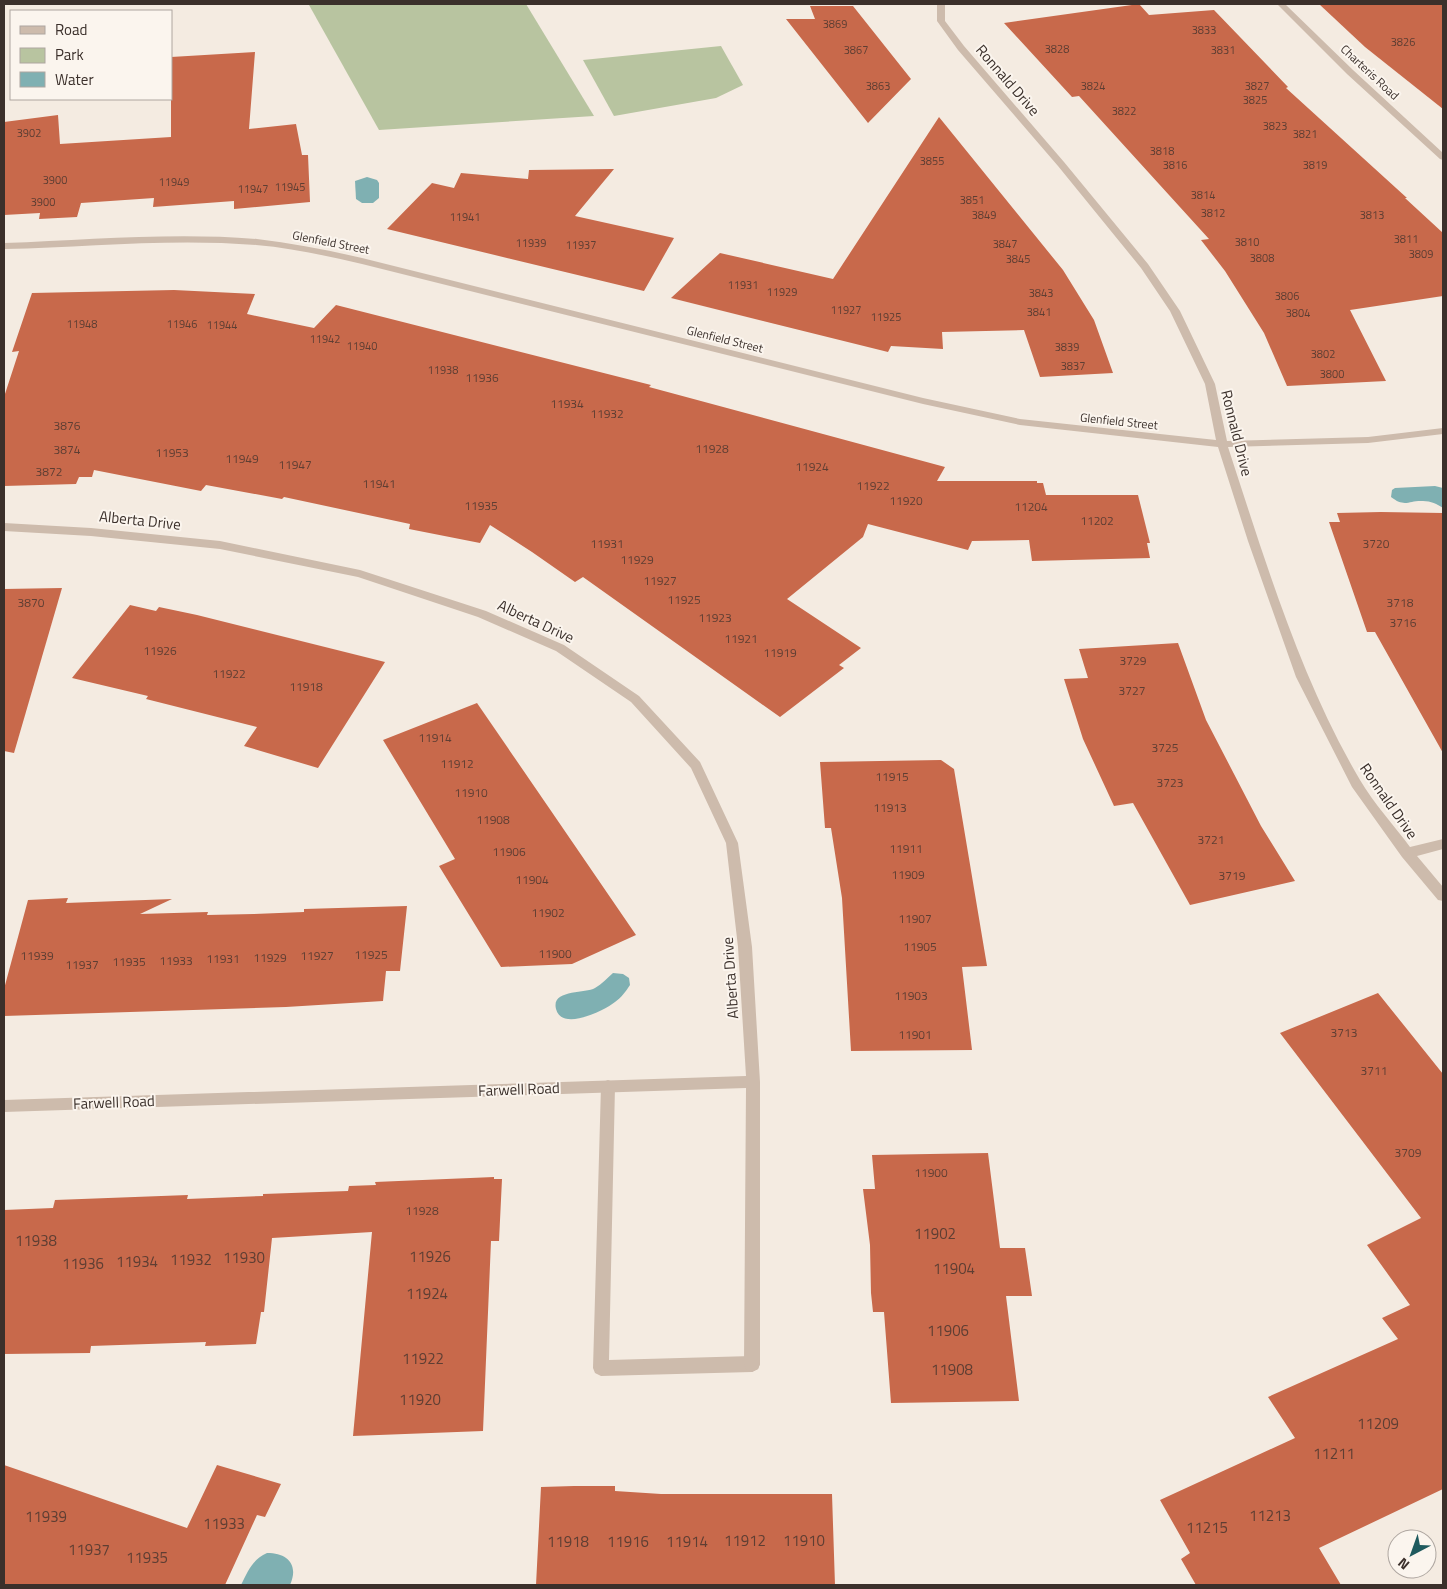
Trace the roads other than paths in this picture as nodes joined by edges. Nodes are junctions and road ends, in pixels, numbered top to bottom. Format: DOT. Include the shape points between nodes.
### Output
graph roads {
  1 [pos="1281,4"];
  2 [pos="941,9"];
  3 [pos="1443,157"];
  4 [pos="4,246"];
  5 [pos="1443,431"];
  6 [pos="1222,444"];
  7 [pos="4,526"];
  8 [pos="1443,844"];
  9 [pos="1407,853"];
  10 [pos="1443,896"];
  11 [pos="753,1082"];
  12 [pos="608,1086"];
  13 [pos="4,1106"];
  1 -- 3 [label="street, Charteris Road"];
  2 -- 6 [label="street, Ronnald Drive" via="941,21 961,48 1145,266 1175,311 1210,384"];
  4 -- 6 [label="street, Glenfield Street" via="191,240 255,242 300,248 1020,422"];
  5 -- 6 [label="street, Glenfield Street" via="1368,440"];
  6 -- 9 [label="street, Ronnald Drive" via="1302,677 1356,784"];
  7 -- 11 [label="street, Alberta Drive" via="220,545 360,574 482,614 560,648 635,699 696,765 732,843 745,947"];
  8 -- 9 [label="street"];
  9 -- 10 [label="street, Ronnald Drive"];
  11 -- 12 [label="street, Farwell Road"];
  11 -- 12 [label="street" via="752,1364 601,1368"];
  12 -- 13 [label="street, Farwell Road"];
}
